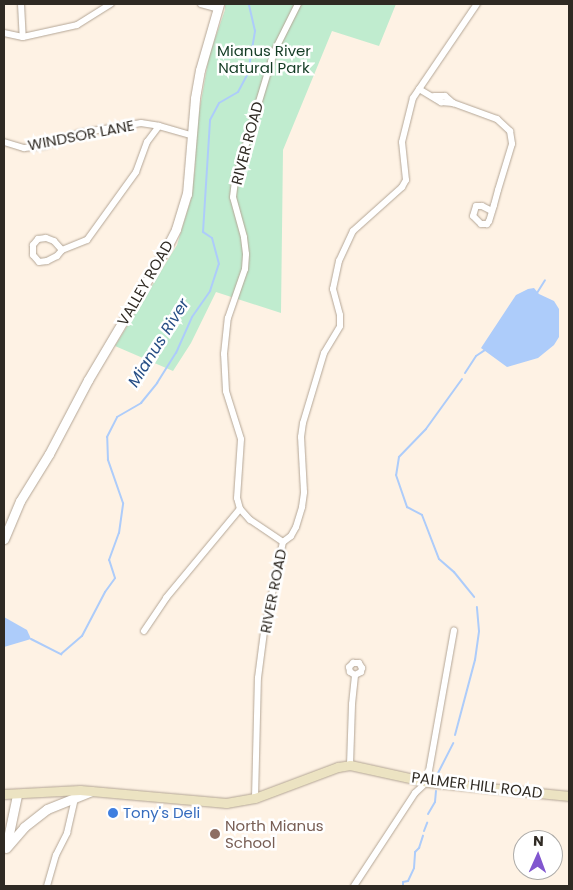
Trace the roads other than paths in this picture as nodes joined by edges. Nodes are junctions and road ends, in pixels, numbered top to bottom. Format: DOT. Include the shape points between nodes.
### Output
graph roads {
  1 [pos="21,4"];
  2 [pos="111,4"];
  3 [pos="201,4"];
  4 [pos="298,4"];
  5 [pos="478,4"];
  6 [pos="219,6"];
  7 [pos="4,33"];
  8 [pos="23,37"];
  9 [pos="419,89"];
  10 [pos="159,126"];
  11 [pos="191,135"];
  12 [pos="4,142"];
  13 [pos="492,211"];
  14 [pos="62,250"];
  15 [pos="240,509"];
  16 [pos="4,539"];
  17 [pos="283,542"];
  18 [pos="454,630"];
  19 [pos="144,631"];
  20 [pos="356,675"];
  21 [pos="350,765"];
  22 [pos="427,782"];
  23 [pos="92,791"];
  24 [pos="4,794"];
  25 [pos="17,795"];
  26 [pos="569,796"];
  27 [pos="255,798"];
  28 [pos="75,799"];
  29 [pos="5,850"];
  30 [pos="46,886"];
  31 [pos="354,886"];
  1 -- 8 [label="street"];
  2 -- 8 [label="street" via="77,25"];
  3 -- 6 [label="street"];
  4 -- 15 [label="street, RIVER ROAD" via="274,52 235,181 234,197 246,254 245,269 228,318 224,354 226,391 241,439 236,488"];
  5 -- 9 [label="street"];
  6 -- 11 [label="street, VALLEY ROAD" via="200,70"];
  7 -- 8 [label="street"];
  9 -- 13 [label="street" via="441,102 498,119 510,131 512,144"];
  9 -- 17 [label="street" via="408,110 403,133 406,180 353,231 334,276 333,290 340,326 324,353 304,423 301,437 302,508 291,536"];
  10 -- 11 [label="street, WINDSOR LANE"];
  10 -- 12 [label="street, WINDSOR LANE" via="141,123 79,133 44,146 24,148"];
  10 -- 14 [label="street" via="147,142 136,172 98,227 87,240"];
  11 -- 16 [label="street, VALLEY ROAD" via="186,194 168,247 20,501"];
  14 -- 14 [label="street" via="57,256 39,262 33,255 32,245 38,239 46,238"];
  15 -- 17 [label="street, RIVER ROAD" via="250,520"];
  15 -- 19 [label="street" via="166,598"];
  17 -- 27 [label="street, RIVER ROAD" via="258,678"];
  18 -- 22 [label="street"];
  20 -- 21 [label="street"];
  21 -- 22 [label="main road, PALMER HILL ROAD"];
  21 -- 27 [label="main road, PALMER HILL ROAD"];
  22 -- 26 [label="main road, PALMER HILL ROAD"];
  22 -- 31 [label="street" via="416,793"];
  23 -- 25 [label="main road, PALMER HILL ROAD"];
  23 -- 27 [label="main road, PALMER HILL ROAD" via="211,803"];
  23 -- 28 [label="street"];
  24 -- 25 [label="main road, PALMER HILL ROAD"];
  25 -- 29 [label="street"];
  28 -- 29 [label="street" via="47,809 24,827"];
  28 -- 30 [label="street" via="68,828"];
}
